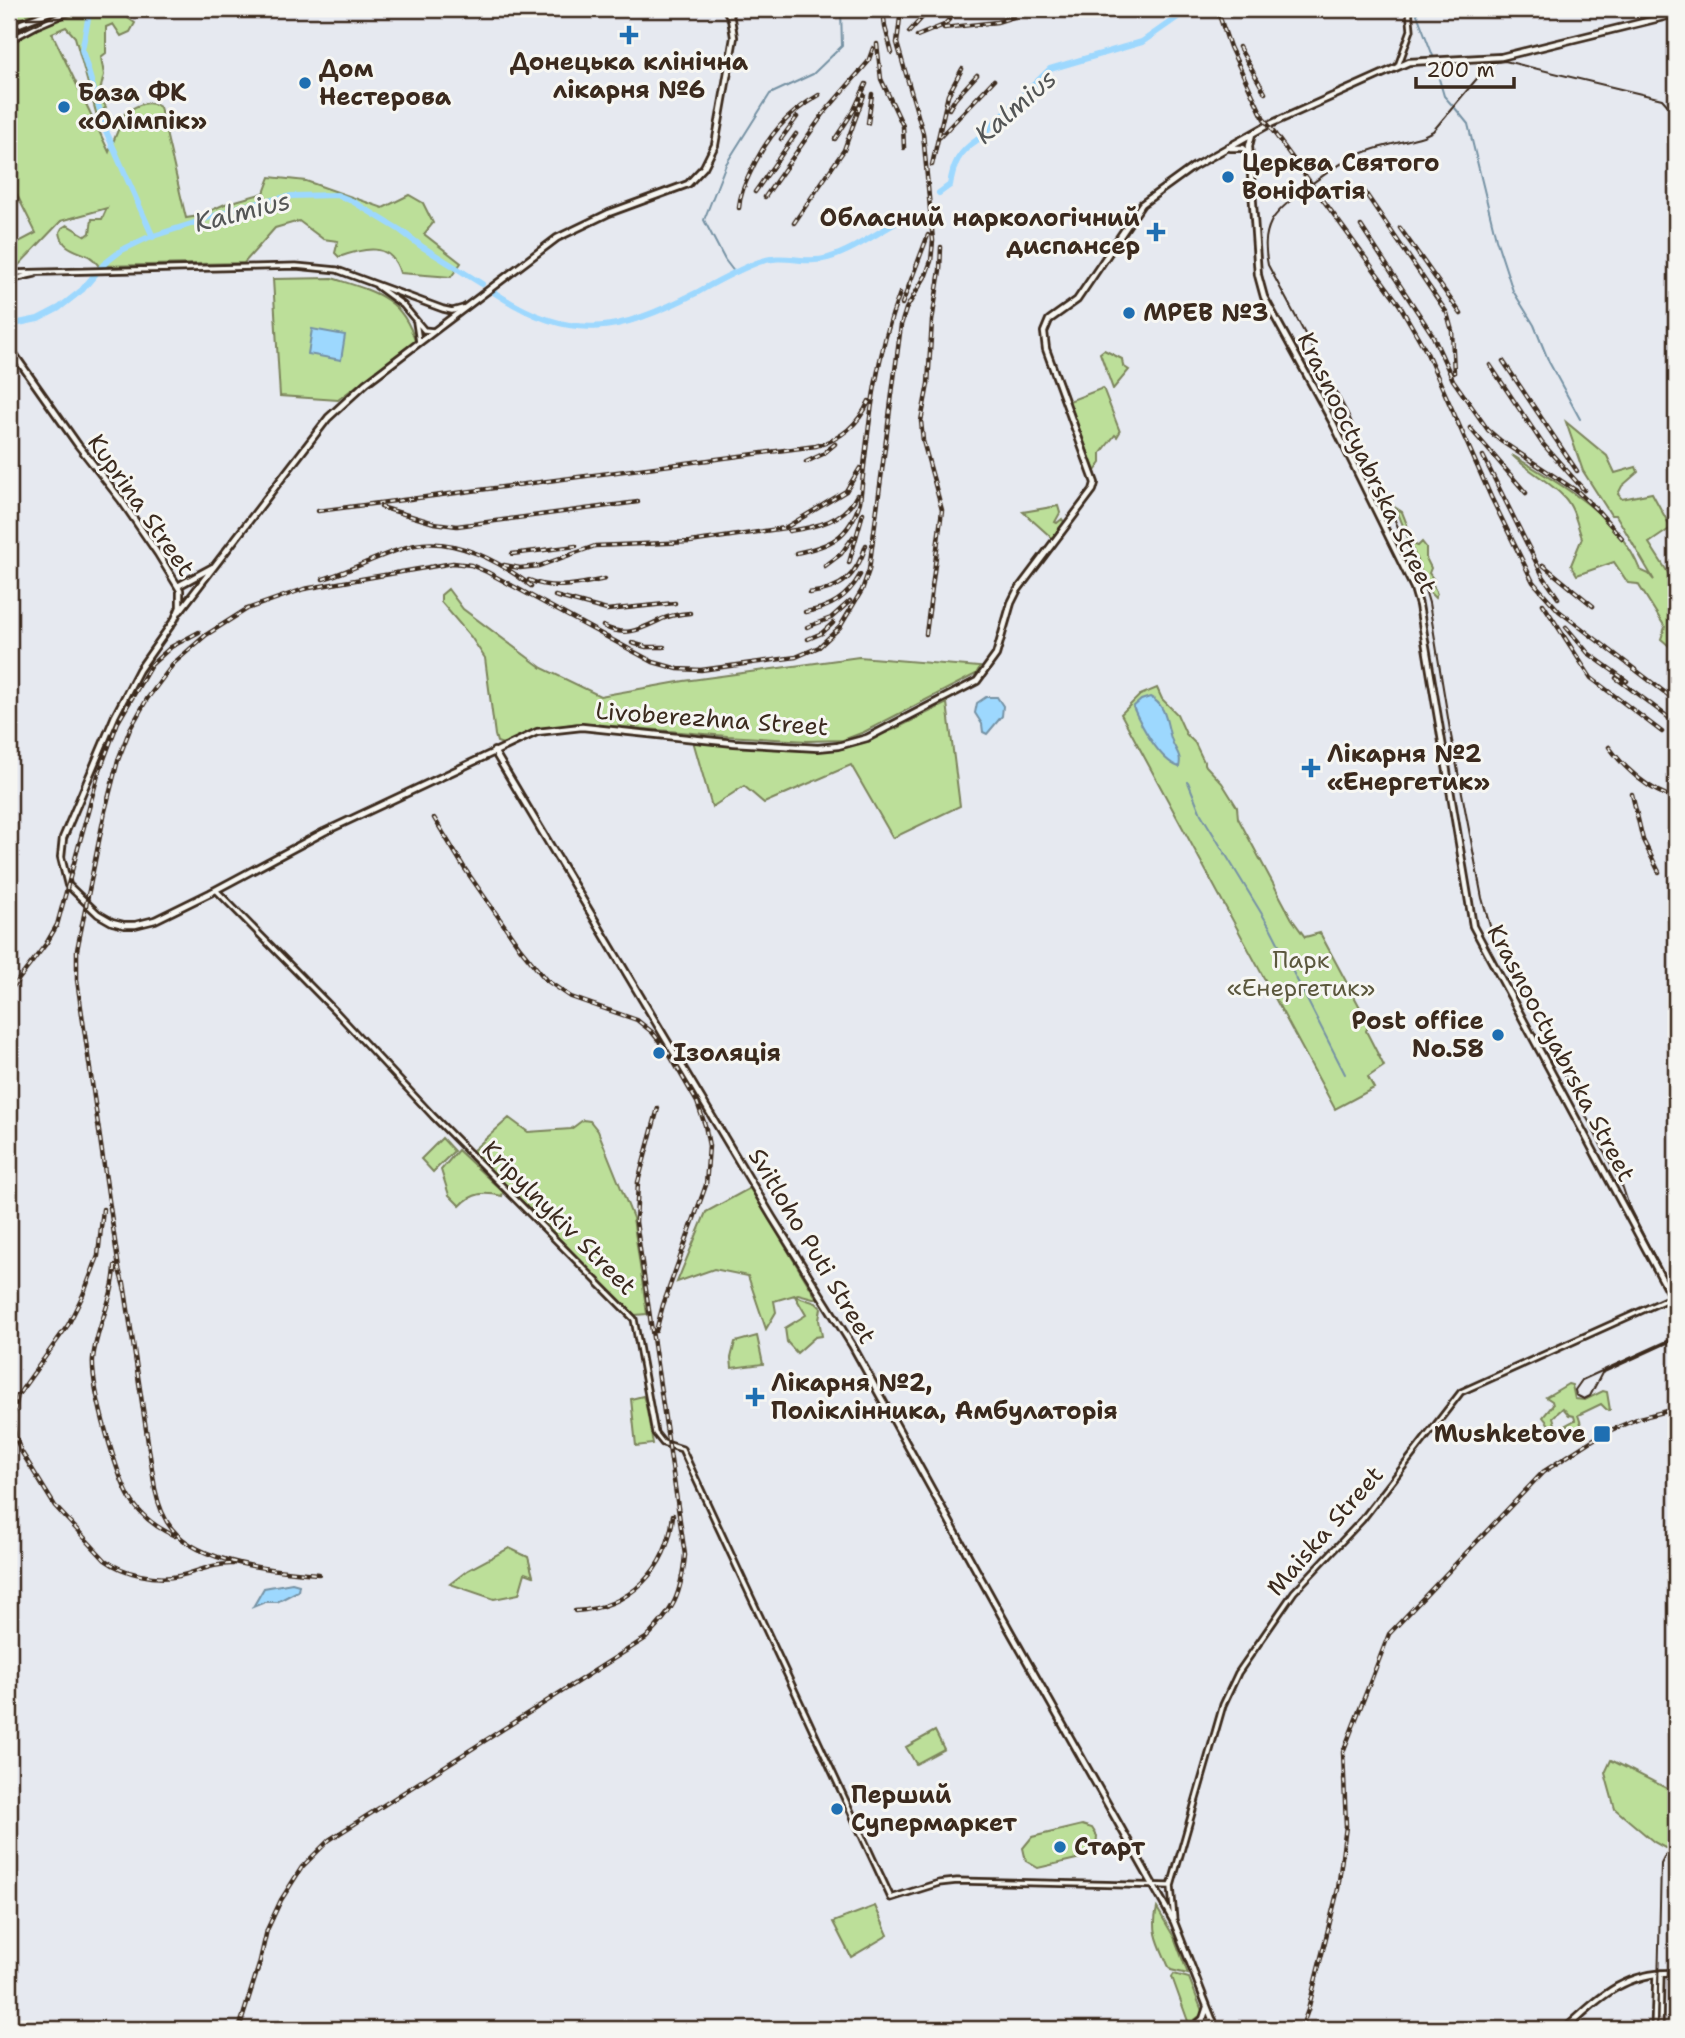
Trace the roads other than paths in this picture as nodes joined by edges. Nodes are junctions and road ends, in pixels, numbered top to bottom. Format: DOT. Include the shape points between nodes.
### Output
graph roads {
  1 [pos="57,9"];
  2 [pos="75,9"];
  3 [pos="726,9"];
  4 [pos="1409,9"];
  5 [pos="1676,14"];
  6 [pos="9,28"];
  7 [pos="9,40"];
  8 [pos="1405,52"];
  9 [pos="1412,61"];
  10 [pos="1398,66"];
  11 [pos="1253,134"];
  12 [pos="1222,150"];
  13 [pos="1250,154"];
  14 [pos="44,272"];
  15 [pos="9,273"];
  16 [pos="9,279"];
  17 [pos="372,283"];
  18 [pos="463,308"];
  19 [pos="443,309"];
  20 [pos="415,320"];
  21 [pos="445,322"];
  22 [pos="433,331"];
  23 [pos="419,342"];
  24 [pos="9,347"];
  25 [pos="216,565"];
  26 [pos="186,582"];
  27 [pos="178,586"];
  28 [pos="195,593"];
  29 [pos="175,619"];
  30 [pos="494,751"];
  31 [pos="216,890"];
  32 [pos="1672,1297"];
  33 [pos="1676,1304"];
  34 [pos="1152,1886"];
  35 [pos="1171,1886"];
  36 [pos="1174,1922"];
  37 [pos="1659,1973"];
  38 [pos="1676,1973"];
  39 [pos="1207,2006"];
  40 [pos="1213,2020"];
  41 [pos="1192,2029"];
  42 [pos="1214,2029"];
  43 [pos="1565,2029"];
  44 [pos="1654,2029"];
  45 [pos="1660,2029"];
  1 -- 6 [label="main road"];
  2 -- 7 [label="main road"];
  3 -- 18 [label="main road" via="734,37 715,145 704,167 688,184 557,238"];
  4 -- 8 [label="street" via="1411,30"];
  5 -- 9 [label="main road, Livoberezhna Street" via="1501,57"];
  8 -- 9 [label="street"];
  8 -- 10 [label="street"];
  9 -- 10 [label="main road, Livoberezhna Street"];
  10 -- 11 [label="main road, Livoberezhna Street"];
  11 -- 12 [label="main road, Livoberezhna Street"];
  11 -- 13 [label="main road, Krasnooctyabrska Street"];
  12 -- 13 [label="main road" via="1238,147"];
  12 -- 30 [label="main road, Livoberezhna Street" via="1142,204 1077,300 1046,325 1046,349 1095,484 1017,591 996,655 977,681 867,738 838,746 777,746 582,727 537,732"];
  13 -- 32 [label="main road, Krasnooctyabrska Street" via="1258,275 1264,297 1333,423 1419,605 1474,926"];
  14 -- 15 [label="street"];
  14 -- 16 [label="street"];
  14 -- 17 [label="street" via="296,266 337,270"];
  17 -- 19 [label="street"];
  17 -- 20 [label="street" via="403,305"];
  18 -- 19 [label="street"];
  18 -- 21 [label="main road"];
  19 -- 21 [label="street"];
  20 -- 22 [label="street"];
  20 -- 23 [label="street"];
  21 -- 22 [label="main road"];
  22 -- 23 [label="main road"];
  23 -- 25 [label="main road" via="328,418"];
  24 -- 27 [label="main road, Kuprina Street"];
  25 -- 26 [label="main road"];
  25 -- 28 [label="main road"];
  26 -- 27 [label="main road"];
  26 -- 28 [label="main road" via="187,590"];
  27 -- 29 [label="main road, Kuprina Street" via="180,607"];
  28 -- 29 [label="main road"];
  29 -- 31 [label="main road, Livoberezhna Street" via="114,716 61,847 63,871 68,884 98,914 124,925 155,920"];
  30 -- 31 [label="main road, Livoberezhna Street" via="324,832"];
  30 -- 34 [label="main road, Svitloho Puti Street" via="852,1345"];
  31 -- 34 [label="street, Kripylnykiv Street" via="634,1319 655,1433 663,1443 681,1449 891,1898 957,1881"];
  32 -- 33 [label="main road, Krasnooctyabrska Street"];
  32 -- 35 [label="street, Maiska Street" via="1461,1392 1362,1520 1298,1586 1238,1673 1223,1705"];
  34 -- 35 [label="street"];
  34 -- 36 [label="main road, Svitloho Puti Street"];
  35 -- 36 [label="street, Maiska Street"];
  36 -- 39 [label="main road, Svitloho Puti Street"];
  37 -- 38 [label="main road"];
  37 -- 43 [label="main road" via="1609,1991"];
  37 -- 44 [label="street"];
  37 -- 45 [label="street"];
  39 -- 40 [label="main road, Svitloho Puti Street"];
  39 -- 41 [label="main road" via="1203,2019"];
  40 -- 41 [label="main road"];
  40 -- 42 [label="main road, Svitloho Puti Street"];
  41 -- 42 [label="main road"];
}
